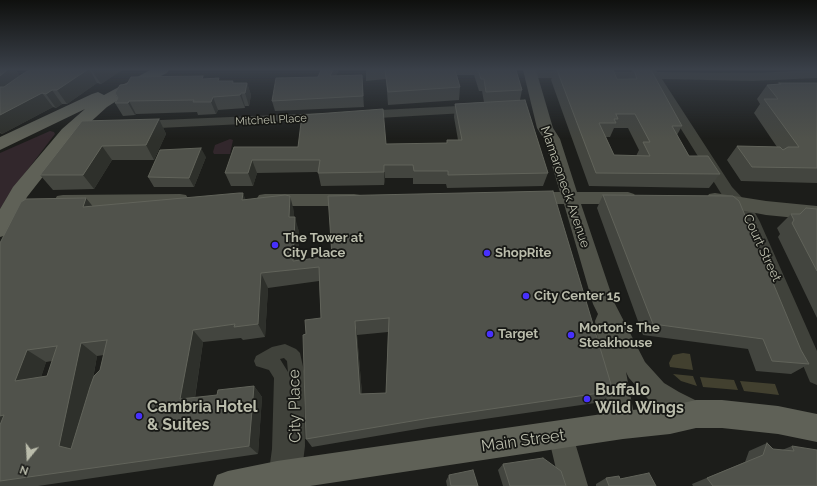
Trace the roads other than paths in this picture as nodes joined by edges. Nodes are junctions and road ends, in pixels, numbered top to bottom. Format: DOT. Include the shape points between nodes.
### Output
graph roads {
  1 [pos="105,93"];
  2 [pos="118,93"];
  3 [pos="532,93"];
  4 [pos="665,93"];
  5 [pos="488,109"];
  6 [pos="335,116"];
  7 [pos="350,116"];
  8 [pos="122,125"];
  9 [pos="76,126"];
  10 [pos="94,126"];
  11 [pos="20,136"];
  12 [pos="0,144"];
  13 [pos="512,198"];
  14 [pos="570,198"];
  15 [pos="642,198"];
  16 [pos="368,199"];
  17 [pos="700,199"];
  18 [pos="195,200"];
  19 [pos="249,200"];
  20 [pos="49,203"];
  21 [pos="738,203"];
  22 [pos="817,212"];
  23 [pos="26,214"];
  24 [pos="0,229"];
  25 [pos="0,238"];
  26 [pos="604,304"];
  27 [pos="817,375"];
  28 [pos="696,414"];
  29 [pos="623,425"];
  30 [pos="817,428"];
  31 [pos="561,435"];
  32 [pos="284,480"];
  33 [pos="228,486"];
  34 [pos="574,486"];
  1 -- 11 [label="main road"];
  2 -- 9 [label="main road" via="100,104"];
  3 -- 14 [label="main road, Mamaroneck Avenue" via="534,107 552,139"];
  4 -- 21 [label="street, Court Street" via="727,191"];
  5 -- 7 [label="street"];
  6 -- 8 [label="street, Mitchell Place"];
  9 -- 10 [label="street"];
  9 -- 11 [label="main road" via="44,127"];
  9 -- 24 [label="main road" via="20,192"];
  11 -- 12 [label="main road"];
  13 -- 14 [label="main road"];
  14 -- 15 [label="main road"];
  14 -- 26 [label="main road, Mamaroneck Avenue"];
  16 -- 19 [label="main road"];
  17 -- 21 [label="main road"];
  18 -- 20 [label="main road"];
  21 -- 22 [label="main road"];
  21 -- 27 [label="street, Court Street" via="752,222"];
  23 -- 25 [label="main road"];
  26 -- 28 [label="main road, Mamaroneck Avenue" via="637,370 656,391"];
  26 -- 29 [label="main road, Mamaroneck Avenue"];
  28 -- 29 [label="main road, Main Street" via="670,420"];
  28 -- 30 [label="main road, Main Street" via="778,420"];
  29 -- 31 [label="main road, Main Street"];
  31 -- 32 [label="main road, Main Street"];
  31 -- 34 [label="main road"];
  32 -- 32 [label="street, City Place" via="296,446 296,371 294,358 285,351 277,352 262,361 272,362 279,368 282,377 281,449"];
  32 -- 33 [label="main road, Main Street"];
}
